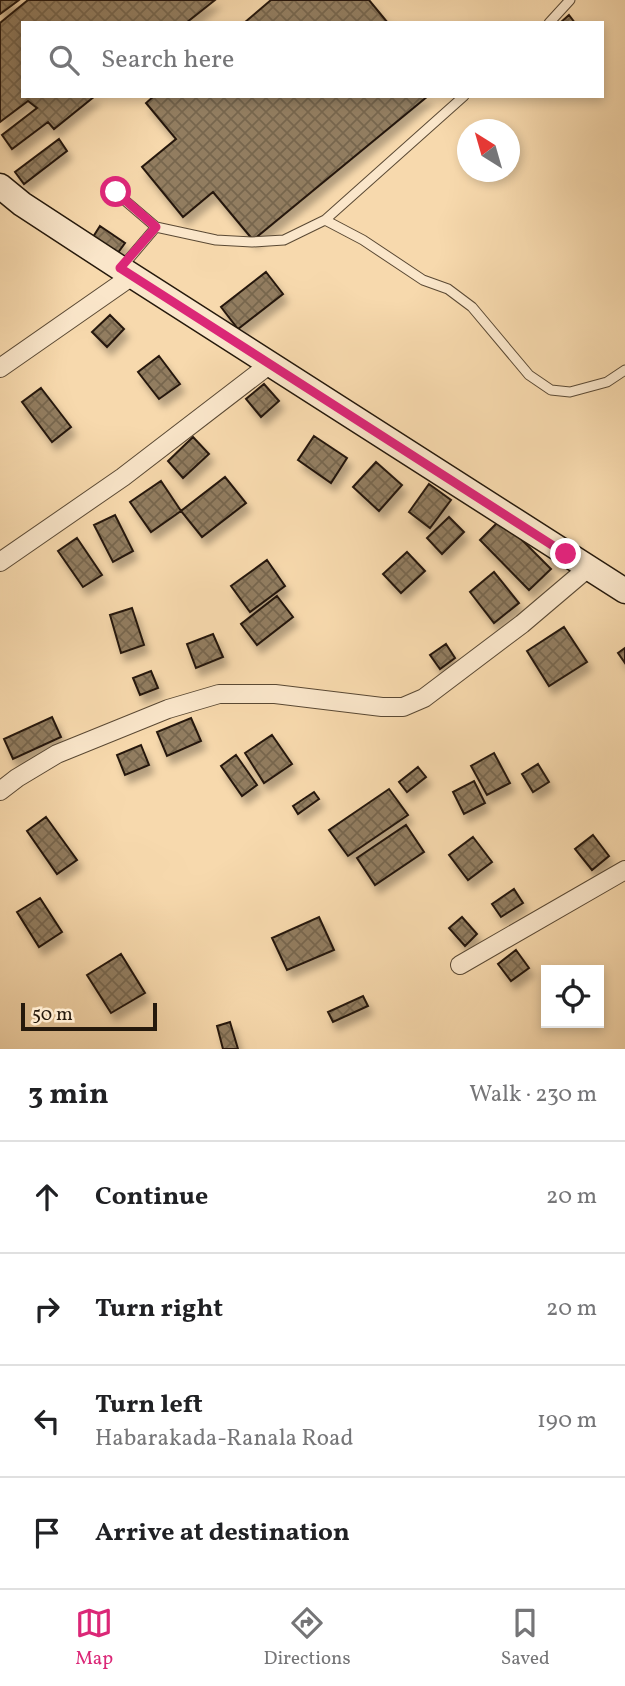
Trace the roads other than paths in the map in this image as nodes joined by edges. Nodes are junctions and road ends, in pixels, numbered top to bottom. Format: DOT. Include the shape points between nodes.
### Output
graph roads {
  1 [pos="570,0"];
  2 [pos="551,21"];
  3 [pos="462,98"];
  4 [pos="0,186"];
  5 [pos="116,192"];
  6 [pos="324,220"];
  7 [pos="156,227"];
  8 [pos="126,272"];
  9 [pos="270,364"];
  10 [pos="0,368"];
  11 [pos="625,370"];
  12 [pos="0,562"];
  13 [pos="588,568"];
  14 [pos="625,591"];
  15 [pos="0,791"];
  16 [pos="625,870"];
  17 [pos="460,965"];
  1 -- 2 [label="lane"];
  3 -- 6 [label="lane"];
  4 -- 8 [label="main road"];
  5 -- 7 [label="lane"];
  6 -- 7 [label="lane" via="284,240 252,242 216,240"];
  6 -- 11 [label="lane" via="423,280 448,289 472,307 529,375 551,390 570,392 607,382"];
  7 -- 8 [label="lane"];
  8 -- 9 [label="main road"];
  8 -- 10 [label="street"];
  9 -- 12 [label="street" via="123,477"];
  9 -- 13 [label="main road"];
  13 -- 14 [label="main road"];
  13 -- 15 [label="street" via="446,682 403,707 275,694 219,694 168,709 57,754"];
  16 -- 17 [label="street"];
}
